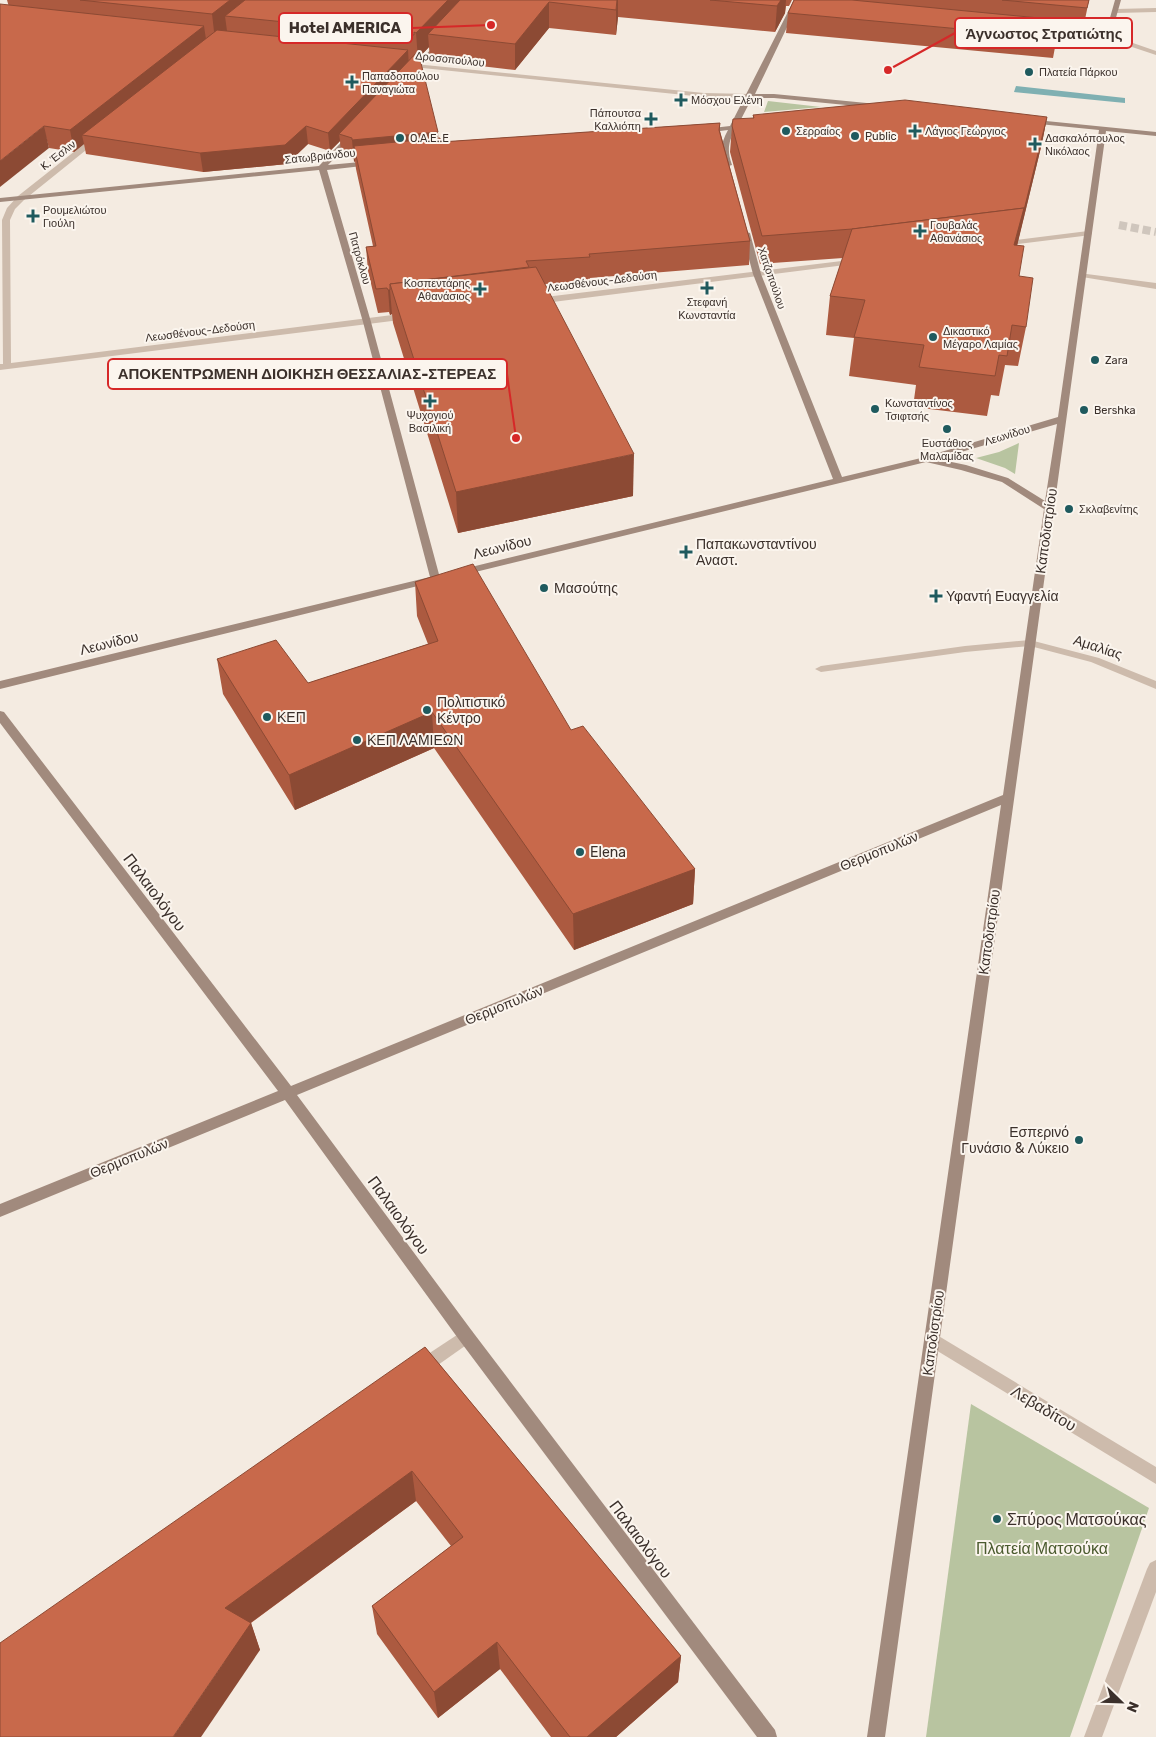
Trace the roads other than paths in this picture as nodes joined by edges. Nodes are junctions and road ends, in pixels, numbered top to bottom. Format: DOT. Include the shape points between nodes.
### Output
graph roads {
  1 [pos="797,0"];
  2 [pos="1118,0"];
  3 [pos="782,9"];
  4 [pos="1156,10"];
  5 [pos="795,11"];
  6 [pos="1116,11"];
  7 [pos="449,33"];
  8 [pos="1032,34"];
  9 [pos="1107,41"];
  10 [pos="1156,53"];
  11 [pos="399,64"];
  12 [pos="418,66"];
  13 [pos="404,81"];
  14 [pos="750,96"];
  15 [pos="856,112"];
  16 [pos="1019,120"];
  17 [pos="751,126"];
  18 [pos="732,128"];
  19 [pos="1103,128"];
  20 [pos="356,131"];
  21 [pos="693,132"];
  22 [pos="104,133"];
  23 [pos="1156,134"];
  24 [pos="380,162"];
  25 [pos="322,167"];
  26 [pos="729,171"];
  27 [pos="21,198"];
  28 [pos="0,200"];
  29 [pos="744,227"];
  30 [pos="1088,233"];
  31 [pos="991,245"];
  32 [pos="864,260"];
  33 [pos="757,274"];
  34 [pos="1082,275"];
  35 [pos="1156,286"];
  36 [pos="523,302"];
  37 [pos="416,316"];
  38 [pos="367,322"];
  39 [pos="3,366"];
  40 [pos="1062,419"];
  41 [pos="924,460"];
  42 [pos="839,481"];
  43 [pos="1049,508"];
  44 [pos="435,578"];
  45 [pos="1030,643"];
  46 [pos="821,669"];
  47 [pos="0,685"];
  48 [pos="1156,685"];
  49 [pos="0,715"];
  50 [pos="1008,798"];
  51 [pos="288,1093"];
  52 [pos="0,1211"];
  53 [pos="466,1336"];
  54 [pos="932,1339"];
  55 [pos="410,1376"];
  56 [pos="1156,1476"];
  57 [pos="1156,1569"];
  58 [pos="768,1737"];
  59 [pos="876,1737"];
  60 [pos="1093,1737"];
  1 -- 5 [label="main road"];
  2 -- 6 [label="main road"];
  3 -- 5 [label="main road"];
  4 -- 6 [label="street"];
  5 -- 14 [label="main road"];
  6 -- 9 [label="main road"];
  7 -- 12 [label="main road"];
  8 -- 9 [label="main road"];
  9 -- 10 [label="street"];
  11 -- 12 [label="street, Δροσοπούλου"];
  12 -- 13 [label="main road"];
  12 -- 14 [label="street, Δροσοπούλου" via="704,95"];
  14 -- 15 [label="main road" via="885,108"];
  14 -- 18 [label="main road"];
  16 -- 19 [label="main road"];
  17 -- 18 [label="main road"];
  18 -- 21 [label="main road"];
  18 -- 26 [label="main road" via="724,152"];
  19 -- 23 [label="main road"];
  19 -- 30 [label="main road, Καποδιστρίου"];
  20 -- 25 [label="main road"];
  22 -- 27 [label="street, K. Έσλιν"];
  24 -- 25 [label="main road, Σατωβριάνδου"];
  25 -- 27 [label="main road, Σατωβριάνδου"];
  25 -- 38 [label="main road, Πατρόκλου"];
  27 -- 28 [label="main road, Σατωβριάνδου"];
  27 -- 39 [label="street, K. Έσλιν" via="11,208 6,220"];
  29 -- 33 [label="main road, Χατζοπούλου"];
  30 -- 31 [label="street"];
  30 -- 34 [label="main road, Καποδιστρίου"];
  32 -- 33 [label="street, Λεωσθένους-Δεδούση"];
  33 -- 36 [label="street, Λεωσθένους-Δεδούση"];
  33 -- 42 [label="main road, Χατζοπούλου"];
  34 -- 35 [label="street"];
  34 -- 40 [label="main road, Καποδιστρίου"];
  37 -- 38 [label="street, Λεωσθένους-Δεδούση"];
  38 -- 39 [label="street, Λεωσθένους-Δεδούση"];
  38 -- 44 [label="main road, Πατρόκλου"];
  40 -- 41 [label="main road, Λεωνίδου"];
  40 -- 43 [label="main road, Καποδιστρίου"];
  41 -- 42 [label="main road, Λεωνίδου"];
  41 -- 43 [label="main road, Λεωνίδου" via="963,467 1005,480"];
  42 -- 44 [label="main road, Λεωνίδου"];
  43 -- 45 [label="main road, Καποδιστρίου"];
  44 -- 47 [label="main road, Λεωνίδου"];
  45 -- 46 [label="street, Αμαλίας"];
  45 -- 48 [label="street, Αμαλίας" via="1095,660"];
  45 -- 50 [label="main road, Καποδιστρίου"];
  49 -- 51 [label="main road, Παλαιολόγου"];
  50 -- 51 [label="main road, Θερμοπυλών"];
  50 -- 54 [label="main road, Καποδιστρίου"];
  51 -- 52 [label="main road, Θερμοπυλών"];
  51 -- 53 [label="main road, Παλαιολόγου"];
  53 -- 55 [label="street"];
  53 -- 58 [label="main road, Παλαιολόγου"];
  54 -- 56 [label="street, Λεβαδίτου"];
  54 -- 59 [label="main road, Καποδιστρίου"];
  57 -- 60 [label="street"];
}
